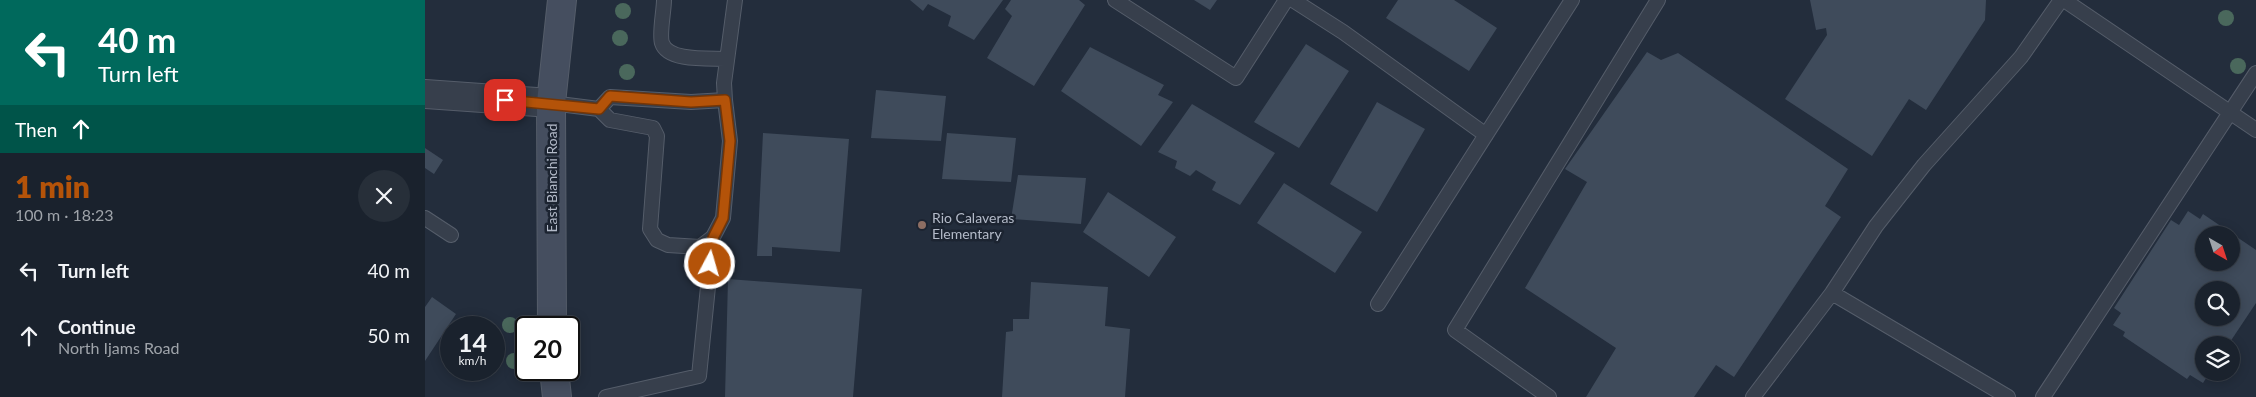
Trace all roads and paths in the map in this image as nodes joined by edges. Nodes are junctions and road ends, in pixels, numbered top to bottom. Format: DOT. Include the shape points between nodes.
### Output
graph roads {
  1 [pos="562,0"];
  2 [pos="664,0"];
  3 [pos="735,0"];
  4 [pos="1115,0"];
  5 [pos="1286,0"];
  6 [pos="1293,0"];
  7 [pos="1572,0"];
  8 [pos="1658,0"];
  9 [pos="2063,0"];
  10 [pos="727,59"];
  11 [pos="2256,73"];
  12 [pos="425,94"];
  13 [pos="725,100"];
  14 [pos="551,103"];
  15 [pos="599,109"];
  16 [pos="2229,112"];
  17 [pos="2256,130"];
  18 [pos="1486,135"];
  19 [pos="425,218"];
  20 [pos="451,235"];
  21 [pos="713,238"];
  22 [pos="1833,293"];
  23 [pos="1378,304"];
  24 [pos="552,316"];
  25 [pos="555,381"];
  26 [pos="1755,396"];
  27 [pos="557,397"];
  28 [pos="606,397"];
  29 [pos="1549,397"];
  30 [pos="2008,397"];
  31 [pos="2043,397"];
  1 -- 14 [label="main road, East Bianchi Road"];
  2 -- 10 [label="lane" via="662,42 666,50 677,57"];
  3 -- 10 [label="lane"];
  4 -- 5 [label="lane" via="1236,78"];
  6 -- 18 [label="lane"];
  7 -- 18 [label="lane"];
  8 -- 29 [label="lane" via="1455,330"];
  9 -- 16 [label="lane"];
  9 -- 22 [label="lane" via="2021,57 1918,173 1876,226"];
  10 -- 13 [label="lane"];
  11 -- 16 [label="lane"];
  12 -- 14 [label="street"];
  13 -- 15 [label="lane" via="691,102 610,96"];
  13 -- 21 [label="lane" via="730,141 723,218"];
  14 -- 15 [label="lane"];
  14 -- 24 [label="main road, East Bianchi Road"];
  15 -- 21 [label="lane" via="610,120 653,128 657,136 650,229 657,240 668,245 700,246"];
  16 -- 17 [label="lane"];
  16 -- 31 [label="lane"];
  18 -- 23 [label="lane"];
  19 -- 20 [label="lane"];
  21 -- 28 [label="lane" via="699,376"];
  22 -- 26 [label="lane"];
  22 -- 30 [label="lane"];
  25 -- 27 [label="main road"];
}
